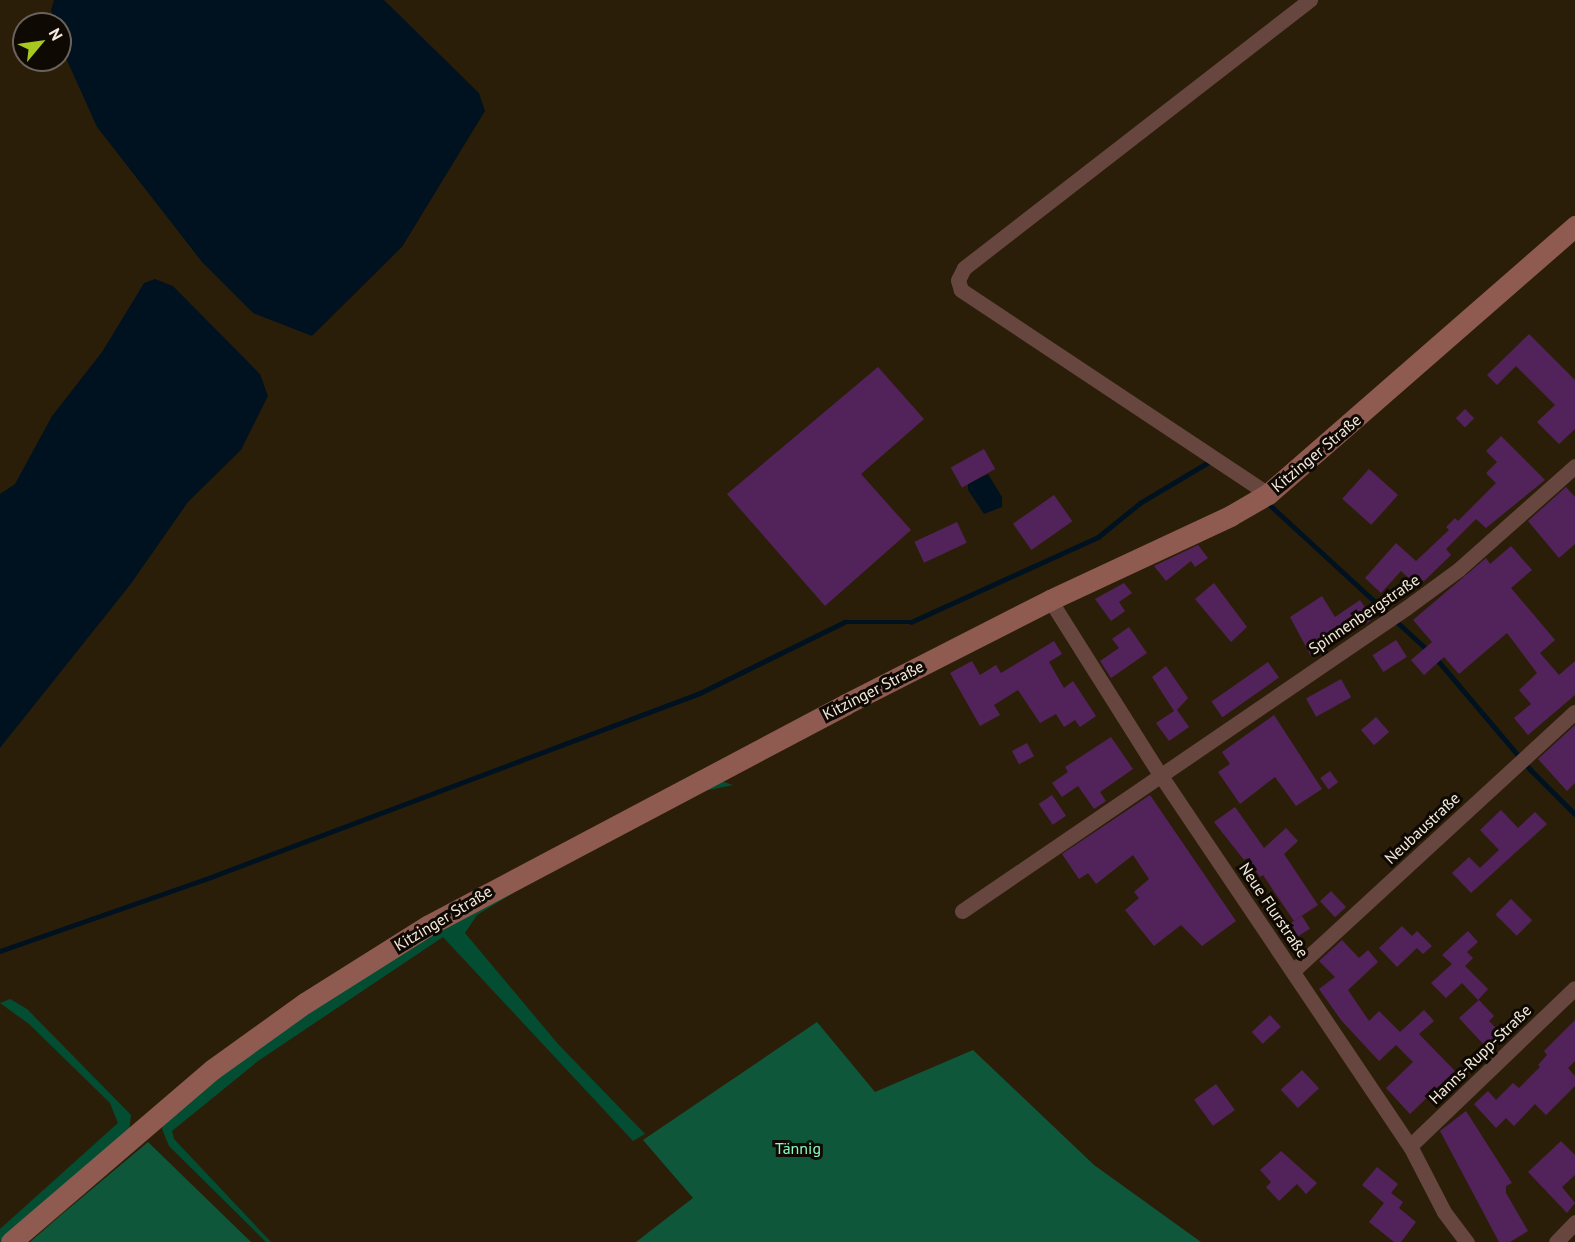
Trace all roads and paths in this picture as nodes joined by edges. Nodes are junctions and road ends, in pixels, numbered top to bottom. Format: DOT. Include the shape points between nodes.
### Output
graph roads {
  1 [pos="1310,0"];
  2 [pos="1575,226"];
  3 [pos="1575,466"];
  4 [pos="1268,494"];
  5 [pos="1050,600"];
  6 [pos="1575,712"];
  7 [pos="1159,773"];
  8 [pos="962,911"];
  9 [pos="1294,970"];
  10 [pos="1575,988"];
  11 [pos="1410,1146"];
  12 [pos="1575,1222"];
  13 [pos="12,1242"];
  14 [pos="1467,1242"];
  15 [pos="1556,1242"];
  1 -- 4 [label="street" via="964,268 958,280 961,290"];
  2 -- 4 [label="street, Kitzinger Straße"];
  3 -- 7 [label="street, Spinnenbergstraße" via="1459,569 1407,608"];
  4 -- 5 [label="street, Kitzinger Straße" via="1230,516"];
  5 -- 7 [label="street, Neue Flurstraße"];
  5 -- 13 [label="street, Kitzinger Straße" via="448,914 305,1003 213,1069"];
  6 -- 9 [label="street, Neubaustraße"];
  7 -- 8 [label="street, Spinnenbergstraße"];
  7 -- 9 [label="street, Neue Flurstraße"];
  9 -- 11 [label="street, Neue Flurstraße"];
  10 -- 11 [label="street, Hanns-Rupp-Straße"];
  11 -- 14 [label="street, Neue Flurstraße" via="1444,1212"];
  12 -- 15 [label="street"];
}
